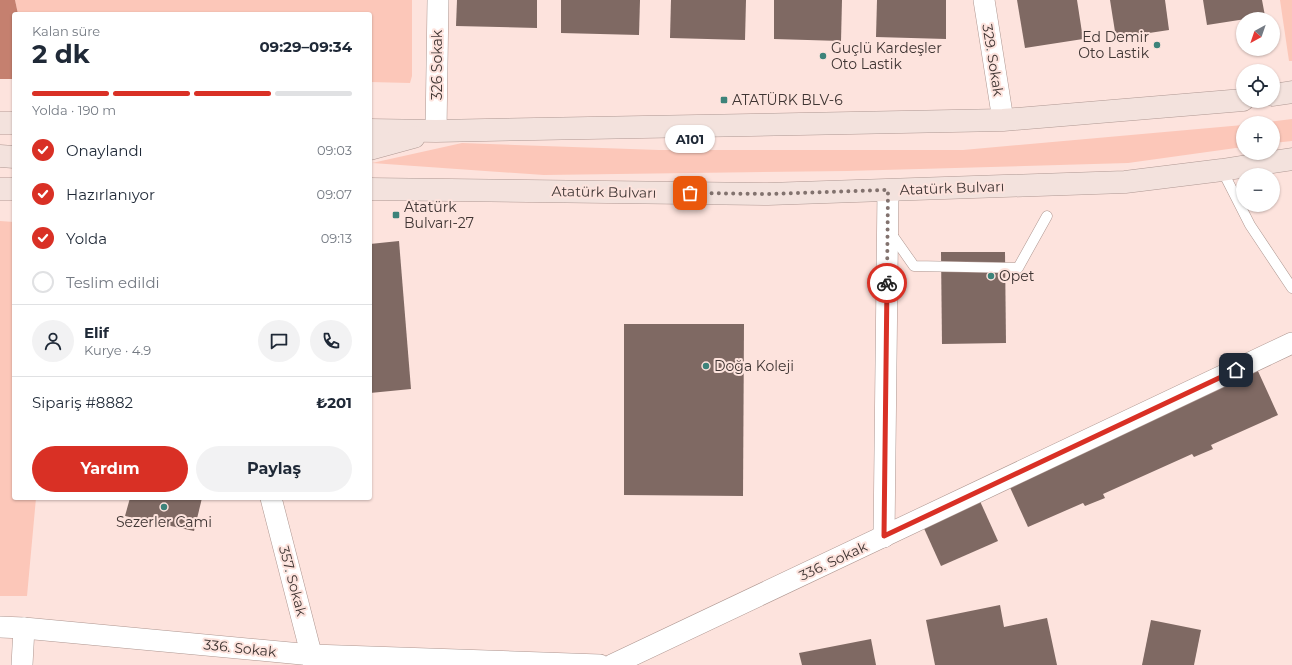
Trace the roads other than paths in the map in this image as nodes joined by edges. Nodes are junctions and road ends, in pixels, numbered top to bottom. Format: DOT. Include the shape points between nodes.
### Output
graph roads {
  1 [pos="438,0"];
  2 [pos="984,0"];
  3 [pos="1292,92"];
  4 [pos="1280,94"];
  5 [pos="1236,101"];
  6 [pos="1003,120"];
  7 [pos="0,122"];
  8 [pos="12,123"];
  9 [pos="372,130"];
  10 [pos="436,131"];
  11 [pos="372,148"];
  12 [pos="0,156"];
  13 [pos="12,157"];
  14 [pos="1292,159"];
  15 [pos="1222,170"];
  16 [pos="0,189"];
  17 [pos="12,189"];
  18 [pos="372,189"];
  19 [pos="888,190"];
  20 [pos="1046,216"];
  21 [pos="888,229"];
  22 [pos="1292,288"];
  23 [pos="1292,343"];
  24 [pos="272,500"];
  25 [pos="884,536"];
  26 [pos="0,627"];
  27 [pos="24,628"];
  28 [pos="313,660"];
  29 [pos="22,665"];
  30 [pos="600,665"];
  31 [pos="612,665"];
  1 -- 10 [label="street, 326 Sokak"];
  2 -- 6 [label="street, 329. Sokak"];
  3 -- 4 [label="main road"];
  5 -- 6 [label="main road"];
  6 -- 10 [label="main road"];
  7 -- 8 [label="main road"];
  9 -- 10 [label="main road"];
  10 -- 11 [label="main road"];
  12 -- 13 [label="main road"];
  14 -- 15 [label="main road, Atatürk Bulvarı"];
  15 -- 19 [label="main road, Atatürk Bulvarı" via="1125,182"];
  15 -- 22 [label="lane" via="1250,225"];
  16 -- 17 [label="main road"];
  18 -- 19 [label="main road, Atatürk Bulvarı" via="768,194"];
  19 -- 21 [label="street"];
  20 -- 21 [label="lane" via="1018,268 914,266"];
  21 -- 25 [label="street"];
  23 -- 25 [label="street, 336. Sokak"];
  24 -- 28 [label="street, 357. Sokak"];
  25 -- 31 [label="street, 336. Sokak"];
  26 -- 27 [label="street, 336. Sokak"];
  27 -- 28 [label="street, 336. Sokak"];
  27 -- 29 [label="street"];
  28 -- 30 [label="street, 336. Sokak"];
}
